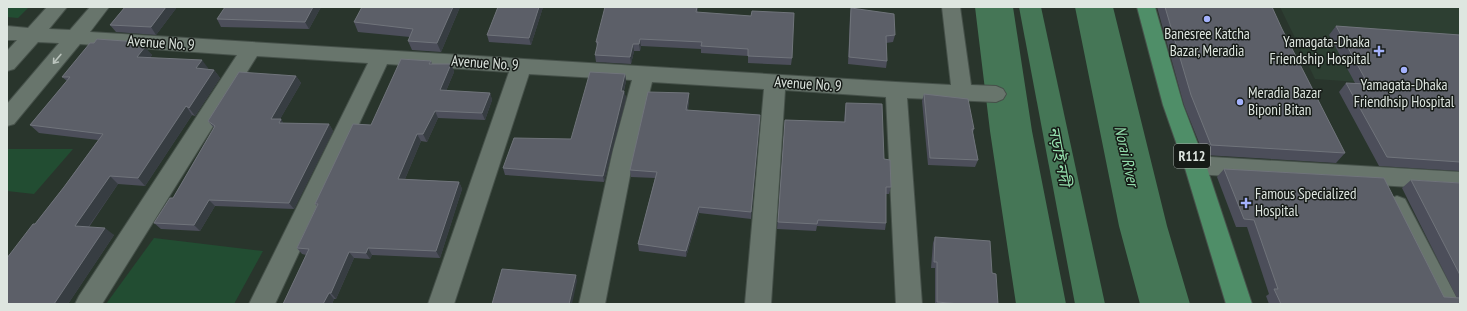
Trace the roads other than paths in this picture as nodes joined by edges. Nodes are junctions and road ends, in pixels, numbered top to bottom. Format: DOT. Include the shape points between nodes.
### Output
graph roads {
  1 [pos="58,7"];
  2 [pos="100,7"];
  3 [pos="951,7"];
  4 [pos="1146,7"];
  5 [pos="7,33"];
  6 [pos="34,35"];
  7 [pos="75,37"];
  8 [pos="251,49"];
  9 [pos="381,57"];
  10 [pos="7,64"];
  11 [pos="521,66"];
  12 [pos="644,74"];
  13 [pos="775,82"];
  14 [pos="896,90"];
  15 [pos="962,92"];
  16 [pos="996,94"];
  17 [pos="7,118"];
  18 [pos="1195,165"];
  19 [pos="1383,177"];
  20 [pos="1460,181"];
  21 [pos="88,304"];
  22 [pos="262,304"];
  23 [pos="441,304"];
  24 [pos="592,304"];
  25 [pos="758,304"];
  26 [pos="909,304"];
  27 [pos="1238,304"];
  28 [pos="1448,304"];
  1 -- 6 [label="street"];
  2 -- 7 [label="street"];
  3 -- 15 [label="street"];
  4 -- 18 [label="main road, R112" via="1173,105"];
  5 -- 6 [label="street, Avenue No. 9"];
  6 -- 7 [label="street, Avenue No. 9"];
  6 -- 10 [label="street"];
  7 -- 8 [label="street, Avenue No. 9"];
  7 -- 17 [label="street, one-way"];
  8 -- 9 [label="street, Avenue No. 9"];
  8 -- 21 [label="street"];
  9 -- 11 [label="street, Avenue No. 9"];
  9 -- 22 [label="street"];
  11 -- 12 [label="street, Avenue No. 9"];
  11 -- 23 [label="street"];
  12 -- 13 [label="street, Avenue No. 9"];
  12 -- 24 [label="street" via="624,150"];
  13 -- 14 [label="street, Avenue No. 9"];
  13 -- 25 [label="street"];
  14 -- 15 [label="street, Avenue No. 9"];
  14 -- 26 [label="street"];
  15 -- 16 [label="street, Avenue No. 9"];
  18 -- 19 [label="street"];
  18 -- 27 [label="main road, R112"];
  19 -- 20 [label="street"];
  19 -- 28 [label="street"];
}
